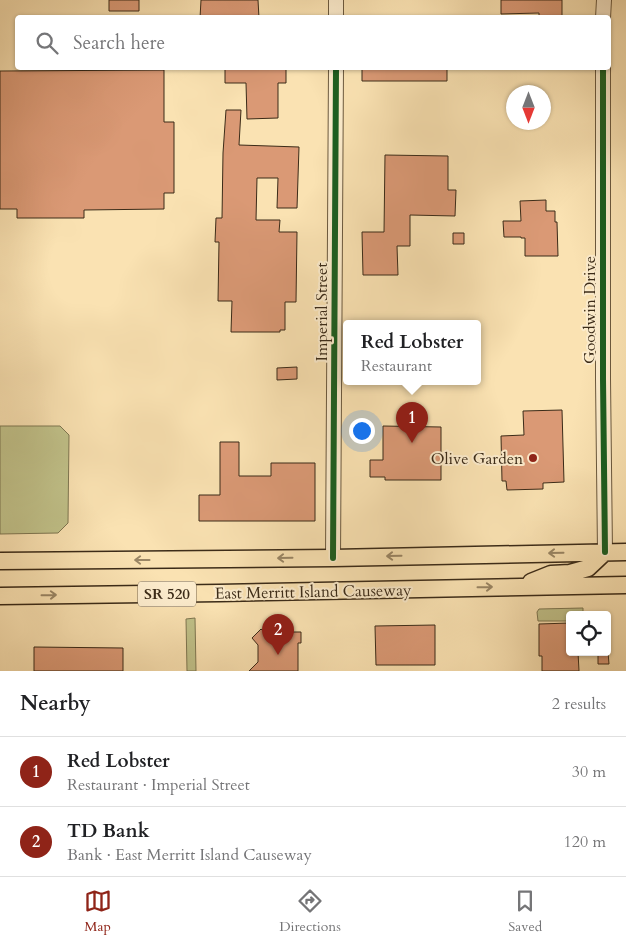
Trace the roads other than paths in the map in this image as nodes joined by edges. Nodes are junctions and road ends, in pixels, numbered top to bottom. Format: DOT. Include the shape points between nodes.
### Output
graph roads {
  1 [pos="336,0"];
  2 [pos="604,0"];
  3 [pos="336,15"];
  4 [pos="603,15"];
  5 [pos="336,70"];
  6 [pos="603,70"];
  7 [pos="605,552"];
  8 [pos="626,552"];
  9 [pos="333,558"];
  10 [pos="0,561"];
  11 [pos="626,585"];
  12 [pos="522,586"];
  13 [pos="0,596"];
  1 -- 3 [label="street"];
  2 -- 4 [label="street"];
  5 -- 9 [label="street, Imperial Street"];
  6 -- 7 [label="street, Goodwin Drive"];
  7 -- 8 [label="main road, East Merritt Island Causeway / SR 520"];
  7 -- 9 [label="main road, East Merritt Island Causeway / SR 520, one-way"];
  7 -- 12 [label="main road" via="588,568 551,574"];
  9 -- 10 [label="main road, East Merritt Island Causeway / SR 520, one-way"];
  11 -- 12 [label="main road, East Merritt Island Causeway / SR 520"];
  13 -- 12 [label="main road, East Merritt Island Causeway / SR 520, one-way"];
}
